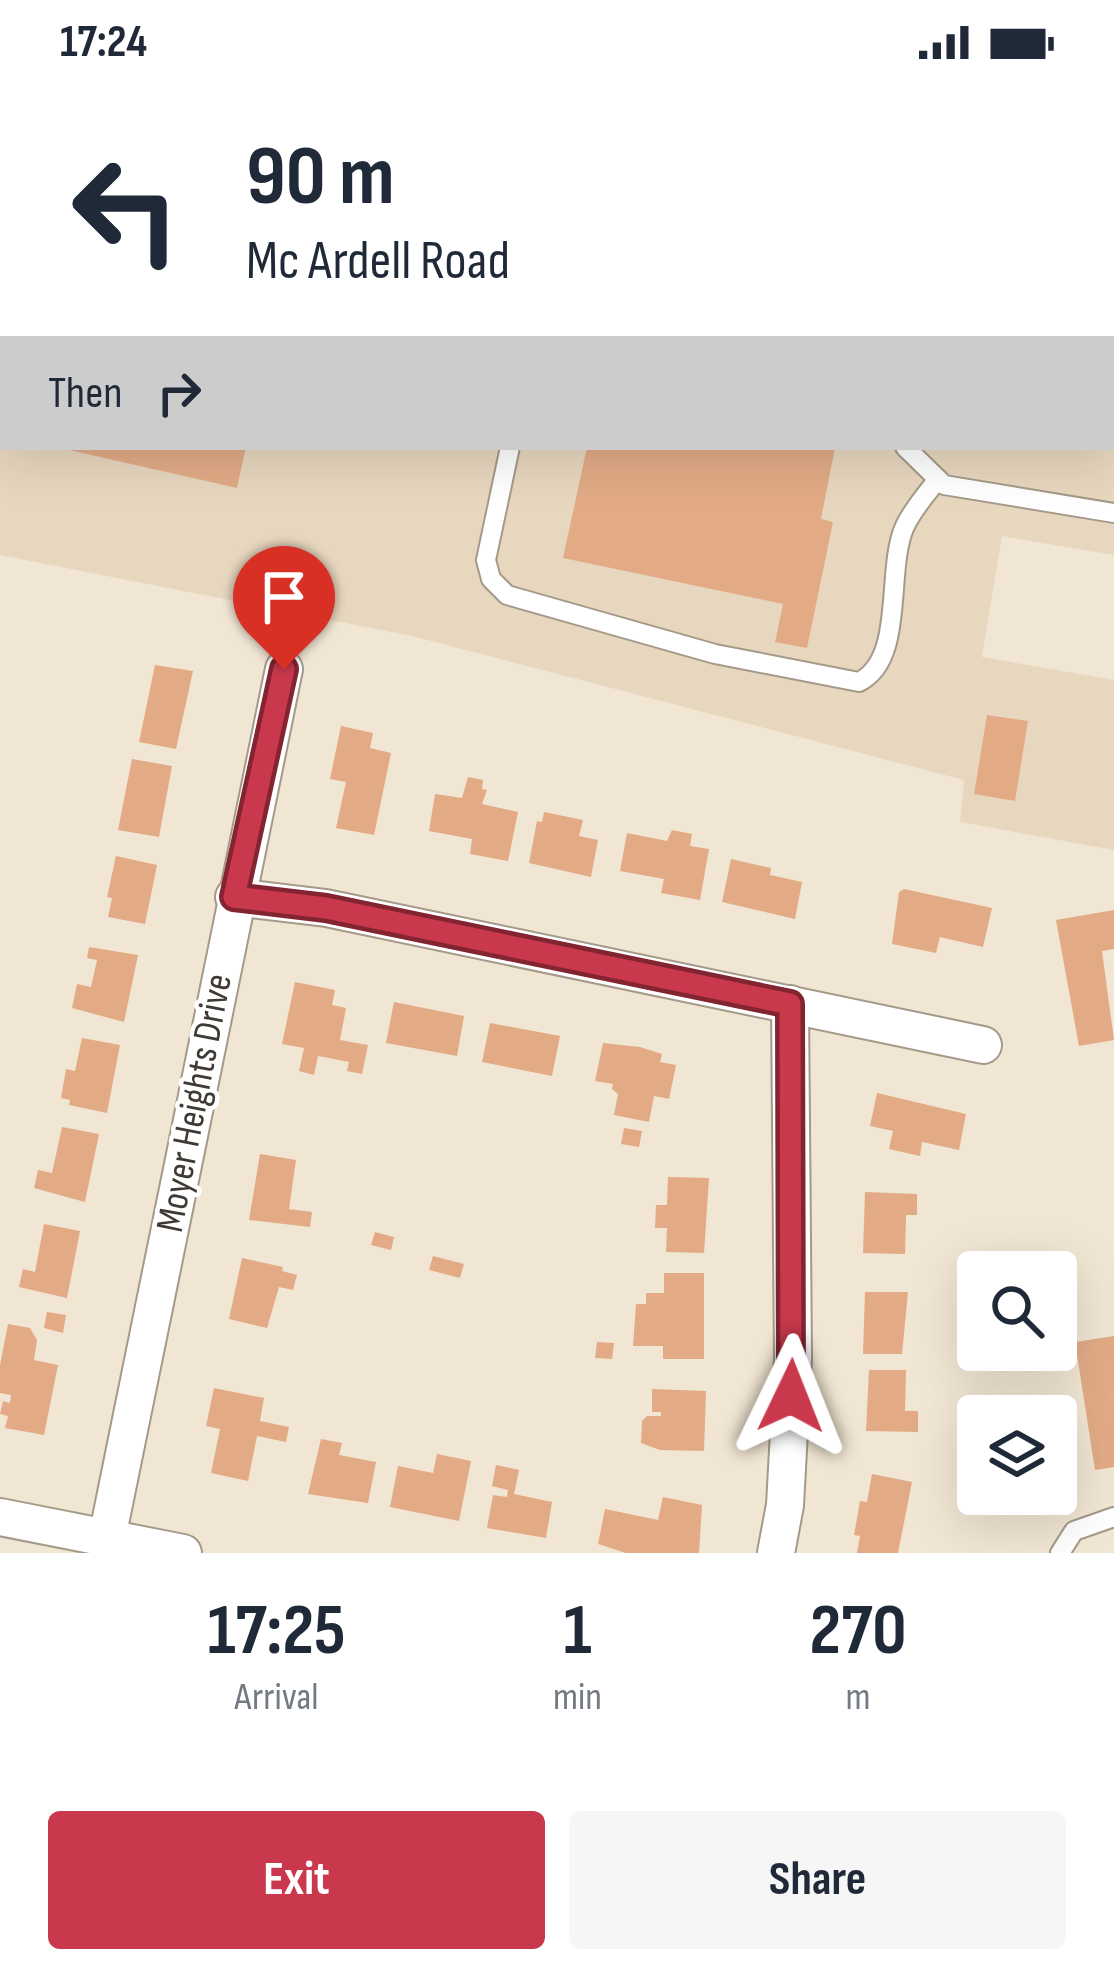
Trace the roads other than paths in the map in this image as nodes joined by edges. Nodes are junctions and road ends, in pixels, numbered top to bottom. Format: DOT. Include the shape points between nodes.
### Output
graph roads {
  1 [pos="510,450"];
  2 [pos="908,450"];
  3 [pos="938,479"];
  4 [pos="1114,513"];
  5 [pos="284,669"];
  6 [pos="234,897"];
  7 [pos="790,1004"];
  8 [pos="982,1045"];
  9 [pos="0,1516"];
  10 [pos="1114,1517"];
  11 [pos="107,1538"];
  12 [pos="183,1553"];
  13 [pos="776,1553"];
  14 [pos="1060,1553"];
  1 -- 3 [label="lane" via="486,560 507,596 715,654 859,682 884,656 904,528"];
  2 -- 3 [label="lane"];
  3 -- 4 [label="lane"];
  5 -- 6 [label="street, Moyer Heights Drive"];
  6 -- 7 [label="street" via="326,908"];
  6 -- 11 [label="street, Moyer Heights Drive"];
  7 -- 8 [label="street"];
  7 -- 13 [label="street" via="793,1359"];
  9 -- 11 [label="street"];
  10 -- 14 [label="lane" via="1074,1531"];
  11 -- 12 [label="street"];
}
